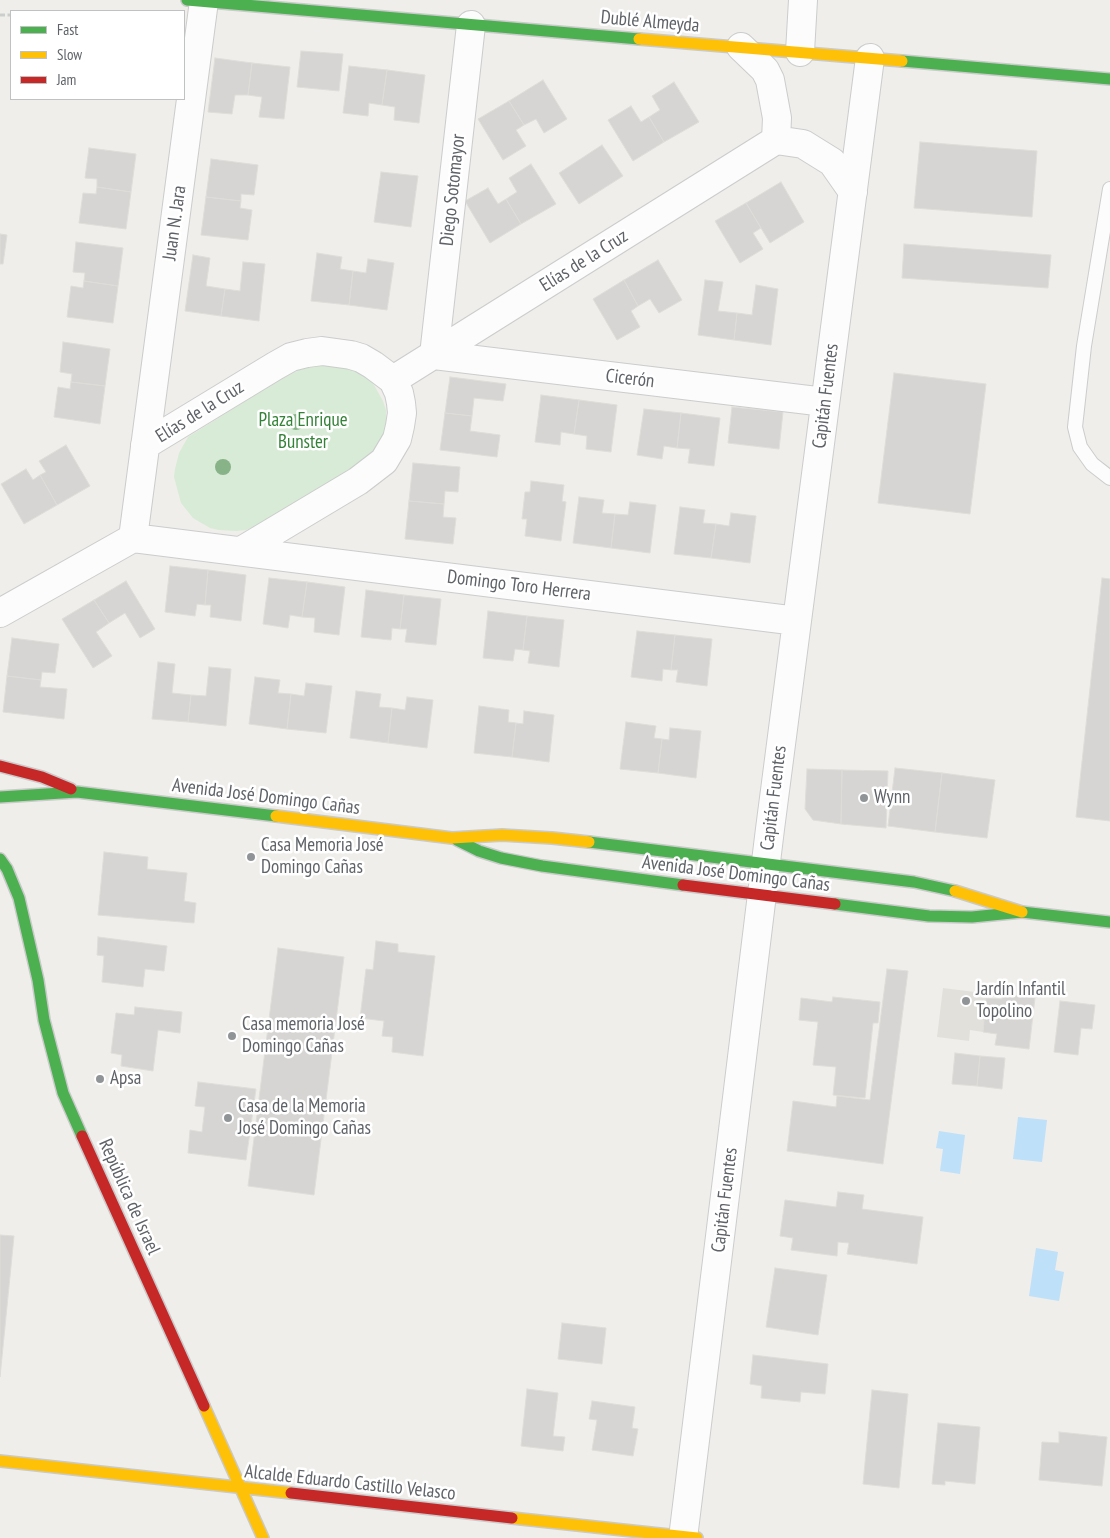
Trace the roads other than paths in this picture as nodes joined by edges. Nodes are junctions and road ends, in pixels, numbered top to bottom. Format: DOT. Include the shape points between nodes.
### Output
graph roads {
  1 [pos="196,0"];
  2 [pos="803,0"];
  3 [pos="471,25"];
  4 [pos="741,47"];
  5 [pos="800,52"];
  6 [pos="870,58"];
  7 [pos="1110,79"];
  8 [pos="185,98"];
  9 [pos="185,100"];
  10 [pos="776,140"];
  11 [pos="1110,189"];
  12 [pos="853,192"];
  13 [pos="434,355"];
  14 [pos="393,380"];
  15 [pos="826,402"];
  16 [pos="146,445"];
  17 [pos="1110,478"];
  18 [pos="133,538"];
  19 [pos="241,551"];
  20 [pos="0,613"];
  21 [pos="797,621"];
  22 [pos="0,766"];
  23 [pos="77,792"];
  24 [pos="0,797"];
  25 [pos="452,838"];
  26 [pos="0,859"];
  27 [pos="766,863"];
  28 [pos="762,895"];
  29 [pos="1022,912"];
  30 [pos="1110,922"];
  31 [pos="0,1461"];
  32 [pos="240,1488"];
  33 [pos="688,1537"];
  34 [pos="262,1538"];
  1 -- 3 [label="street, Dublé Almeyda"];
  1 -- 8 [label="street, Juan N. Jara"];
  2 -- 5 [label="street"];
  3 -- 4 [label="street, Dublé Almeyda"];
  3 -- 13 [label="street, Diego Sotomayor"];
  4 -- 5 [label="street, Dublé Almeyda"];
  4 -- 10 [label="street" via="765,70 770,80 778,118"];
  5 -- 6 [label="street, Dublé Almeyda"];
  6 -- 7 [label="street, Dublé Almeyda"];
  6 -- 12 [label="street, Capitán Fuentes"];
  9 -- 16 [label="street, Juan N. Jara"];
  10 -- 12 [label="street" via="803,144 832,162"];
  10 -- 13 [label="street, Elías de la Cruz"];
  11 -- 17 [label="lane" via="1084,346 1075,427 1080,447 1092,464"];
  12 -- 15 [label="street, Capitán Fuentes"];
  13 -- 14 [label="street, Elías de la Cruz"];
  13 -- 15 [label="street, Cicerón"];
  14 -- 16 [label="street, Elías de la Cruz" via="373,364 356,356 322,351 291,357"];
  14 -- 19 [label="street" via="399,393 401,420 397,439 384,461 358,481"];
  15 -- 21 [label="street, Capitán Fuentes"];
  16 -- 18 [label="street, Elías de la Cruz"];
  18 -- 19 [label="street"];
  18 -- 20 [label="street"];
  19 -- 21 [label="street, Domingo Toro Herrera"];
  21 -- 27 [label="street, Capitán Fuentes"];
  22 -- 23 [label="street, Avenida José Domingo Cañas" via="42,777"];
  23 -- 24 [label="street, Avenida José Domingo Cañas"];
  23 -- 25 [label="street, Avenida José Domingo Cañas"];
  25 -- 27 [label="street, Avenida José Domingo Cañas" via="502,835 552,838"];
  25 -- 28 [label="street, Avenida José Domingo Cañas" via="501,858 542,866"];
  26 -- 32 [label="street, República de Israel" via="20,898 44,1020 63,1092"];
  27 -- 28 [label="street, Capitán Fuentes"];
  27 -- 29 [label="street, Avenida José Domingo Cañas" via="914,882 976,896"];
  28 -- 29 [label="street, Avenida José Domingo Cañas" via="929,916 972,917"];
  28 -- 33 [label="street, Capitán Fuentes"];
  29 -- 30 [label="street, Avenida José Domingo Cañas"];
  31 -- 32 [label="street, Alcalde Eduardo Castillo Velasco"];
  32 -- 33 [label="street, Alcalde Eduardo Castillo Velasco"];
  32 -- 34 [label="street, República de Israel"];
}
